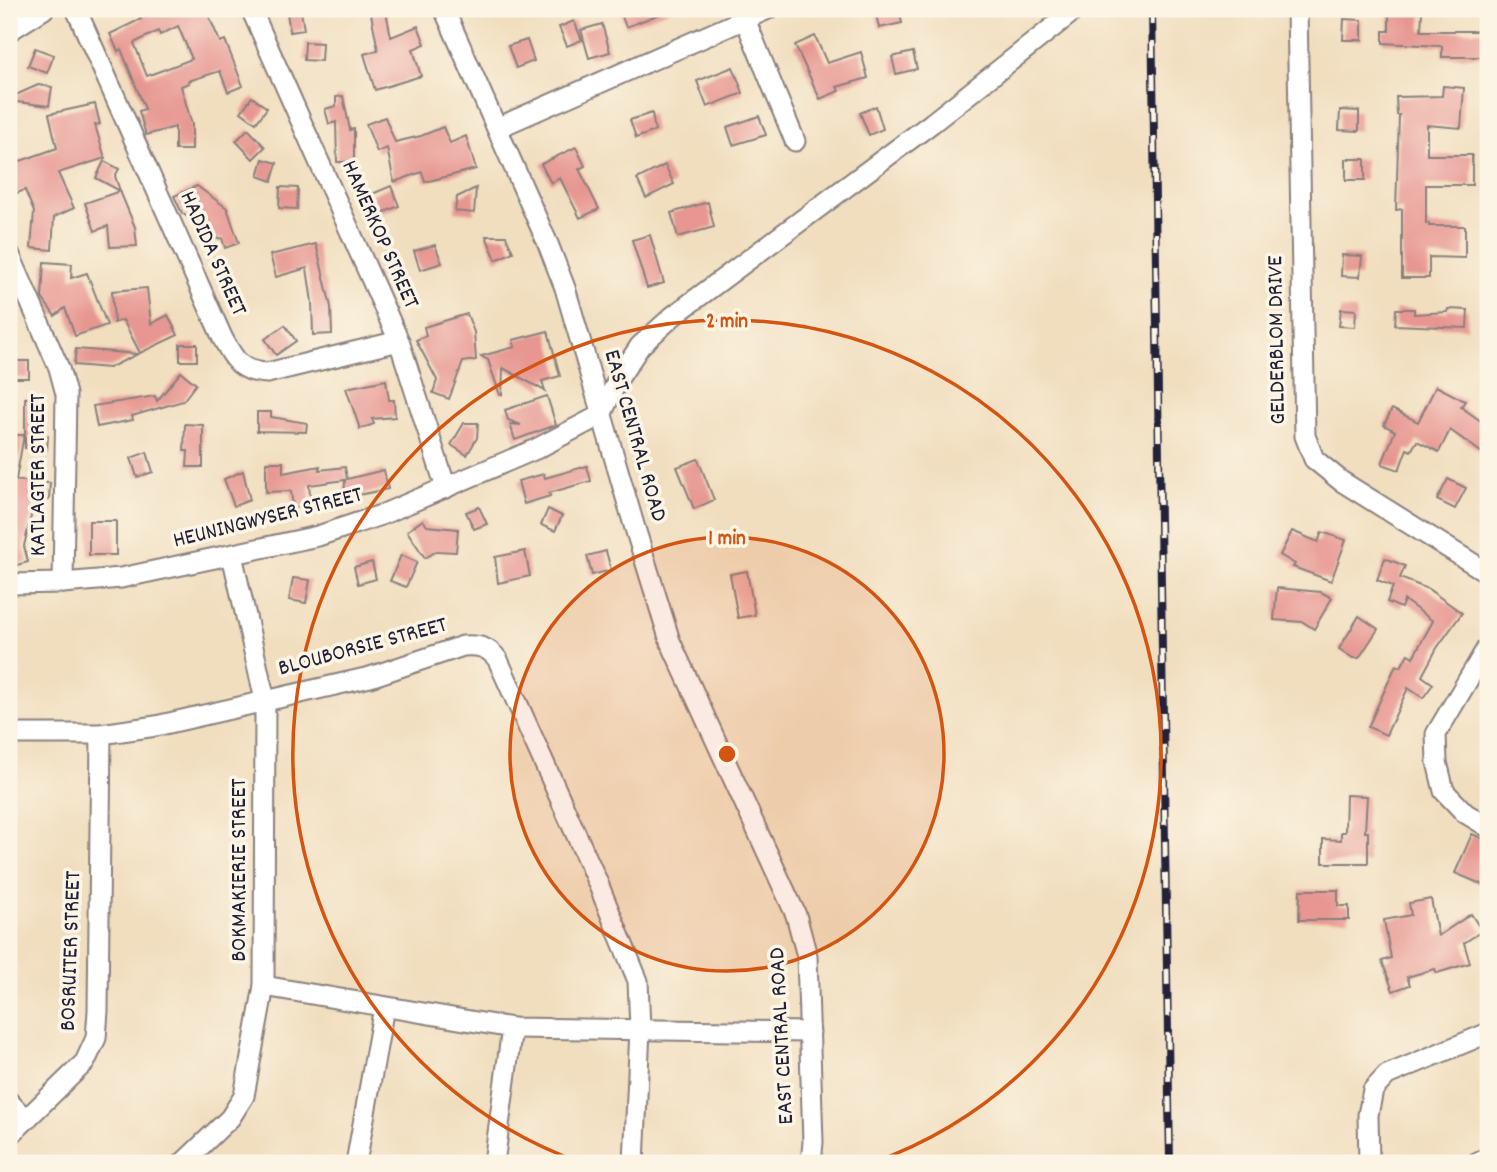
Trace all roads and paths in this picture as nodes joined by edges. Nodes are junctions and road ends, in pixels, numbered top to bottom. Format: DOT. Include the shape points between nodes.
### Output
graph roads {
  1 [pos="44,9"];
  2 [pos="76,9"];
  3 [pos="251,9"];
  4 [pos="444,9"];
  5 [pos="768,9"];
  6 [pos="1076,9"];
  7 [pos="1297,9"];
  8 [pos="745,19"];
  9 [pos="9,31"];
  10 [pos="497,128"];
  11 [pos="795,141"];
  12 [pos="9,253"];
  13 [pos="399,341"];
  14 [pos="601,415"];
  15 [pos="446,488"];
  16 [pos="232,555"];
  17 [pos="1488,573"];
  18 [pos="63,583"];
  19 [pos="9,584"];
  20 [pos="1488,646"];
  21 [pos="265,700"];
  22 [pos="9,734"];
  23 [pos="101,734"];
  24 [pos="1488,827"];
  25 [pos="264,986"];
  26 [pos="384,1007"];
  27 [pos="512,1028"];
  28 [pos="640,1029"];
  29 [pos="810,1032"];
  30 [pos="1488,1033"];
  31 [pos="9,1102"];
  32 [pos="26,1120"];
  33 [pos="9,1136"];
  34 [pos="1488,1157"];
  35 [pos="183,1163"];
  36 [pos="356,1163"];
  37 [pos="494,1163"];
  38 [pos="634,1163"];
  39 [pos="811,1163"];
  40 [pos="1369,1163"];
  41 [pos="1476,1163"];
  1 -- 9 [label="street"];
  2 -- 13 [label="street, HADIDA STREET" via="237,363 250,372 267,373"];
  3 -- 13 [label="street, HAMERKOP STREET"];
  4 -- 10 [label="street, EAST CENTRAL ROAD"];
  5 -- 8 [label="street"];
  6 -- 14 [label="street" via="673,316 640,345"];
  7 -- 17 [label="street, GELDERBLOM DRIVE" via="1307,445 1314,459 1341,481"];
  8 -- 10 [label="street"];
  8 -- 11 [label="street"];
  10 -- 14 [label="street, EAST CENTRAL ROAD" via="565,288"];
  12 -- 18 [label="street, KATLAGTER STREET" via="66,394"];
  13 -- 15 [label="street, HAMERKOP STREET"];
  14 -- 15 [label="street, HEUNINGWYSER STREET"];
  14 -- 29 [label="street, EAST CENTRAL ROAD" via="670,641 796,915 807,956"];
  15 -- 16 [label="street, HEUNINGWYSER STREET" via="362,523"];
  16 -- 18 [label="street, HEUNINGWYSER STREET" via="121,578"];
  16 -- 21 [label="street, BOKMAKIERIE STREET"];
  18 -- 19 [label="street, HEUNINGWYSER STREET"];
  20 -- 24 [label="street" via="1436,734 1444,791 1465,813"];
  21 -- 23 [label="street, BLOUBORSIE STREET"];
  21 -- 25 [label="street, BOKMAKIERIE STREET"];
  21 -- 28 [label="street, BLOUBORSIE STREET" via="370,677 463,646 475,645 493,653 629,956 638,981"];
  22 -- 23 [label="street, BLOUBORSIE STREET"];
  23 -- 32 [label="street, BOSRUITER STREET" via="96,1038 85,1062"];
  25 -- 26 [label="street"];
  25 -- 35 [label="street, BOKMAKIERIE STREET" via="244,1096 230,1118"];
  26 -- 27 [label="street"];
  26 -- 36 [label="street"];
  27 -- 28 [label="street"];
  27 -- 37 [label="street"];
  28 -- 29 [label="street"];
  28 -- 38 [label="street"];
  29 -- 39 [label="street, EAST CENTRAL ROAD"];
  30 -- 40 [label="street" via="1387,1075 1373,1090 1368,1115"];
  31 -- 32 [label="street"];
  32 -- 33 [label="street, BOSRUITER STREET"];
  34 -- 41 [label="street"];
}
